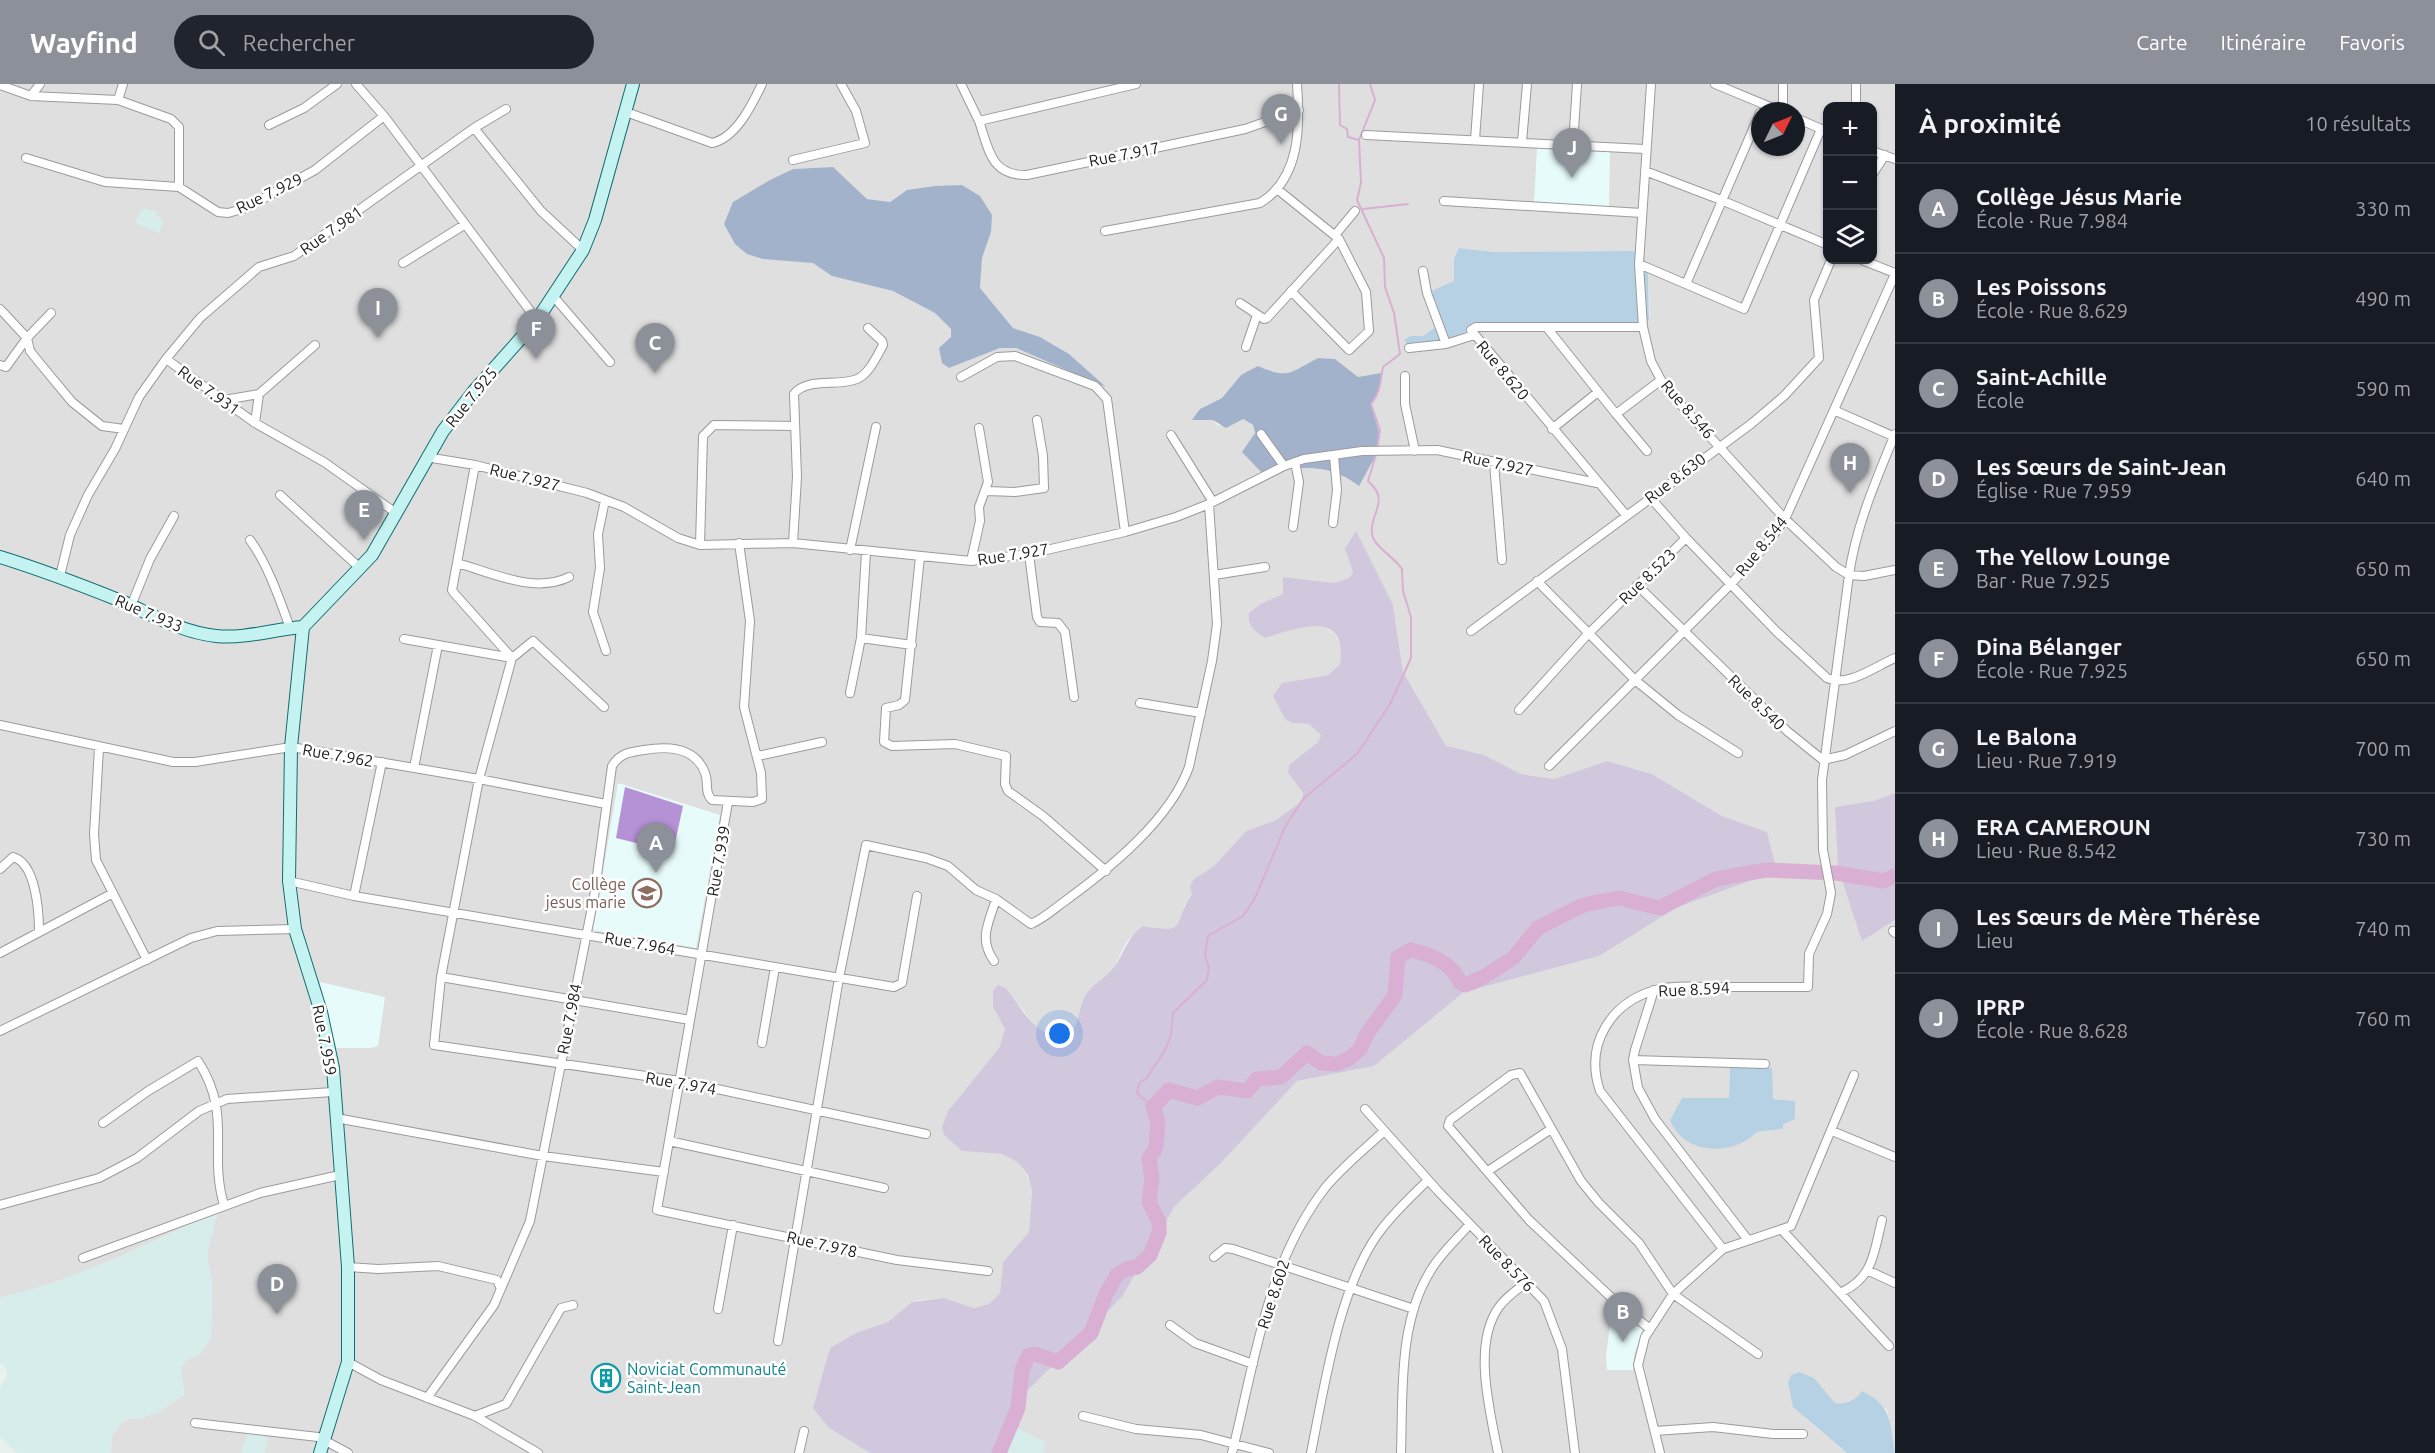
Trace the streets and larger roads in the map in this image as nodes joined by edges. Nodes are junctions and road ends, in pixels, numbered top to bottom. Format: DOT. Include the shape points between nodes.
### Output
graph roads {
  1 [pos="40,84"];
  2 [pos="123,84"];
  3 [pos="337,84"];
  4 [pos="356,84"];
  5 [pos="633,84"];
  6 [pos="762,84"];
  7 [pos="841,84"];
  8 [pos="961,84"];
  9 [pos="1136,84"];
  10 [pos="1297,84"];
  11 [pos="1479,84"];
  12 [pos="1527,84"];
  13 [pos="1577,84"];
  14 [pos="1651,84"];
  15 [pos="1715,84"];
  16 [pos="1783,84"];
  17 [pos="1856,84"];
  18 [pos="0,85"];
  19 [pos="32,96"];
  20 [pos="118,100"];
  21 [pos="1782,102"];
  22 [pos="1856,102"];
  23 [pos="1751,104"];
  24 [pos="507,109"];
  25 [pos="1299,110"];
  26 [pos="626,112"];
  27 [pos="384,117"];
  28 [pos="979,121"];
  29 [pos="1805,122"];
  30 [pos="269,125"];
  31 [pos="474,128"];
  32 [pos="1823,131"];
  33 [pos="1751,132"];
  34 [pos="1823,133"];
  35 [pos="1366,135"];
  36 [pos="1475,140"];
  37 [pos="1522,142"];
  38 [pos="1573,145"];
  39 [pos="1645,149"];
  40 [pos="1877,153"];
  41 [pos="1885,155"];
  42 [pos="26,158"];
  43 [pos="1895,159"];
  44 [pos="793,160"];
  45 [pos="422,167"];
  46 [pos="1877,168"];
  47 [pos="1645,171"];
  48 [pos="179,186"];
  49 [pos="1277,189"];
  50 [pos="1721,200"];
  51 [pos="1444,201"];
  52 [pos="1355,211"];
  53 [pos="1642,213"];
  54 [pos="464,225"];
  55 [pos="1781,226"];
  56 [pos="1105,231"];
  57 [pos="1337,237"];
  58 [pos="1823,243"];
  59 [pos="583,250"];
  60 [pos="403,263"];
  61 [pos="1639,264"];
  62 [pos="1829,264"];
  63 [pos="1872,264"];
  64 [pos="1423,271"];
  65 [pos="1895,273"];
  66 [pos="1686,285"];
  67 [pos="1291,291"];
  68 [pos="554,297"];
  69 [pos="1240,303"];
  70 [pos="0,309"];
  71 [pos="51,313"];
  72 [pos="1257,315"];
  73 [pos="537,320"];
  74 [pos="1643,327"];
  75 [pos="868,328"];
  76 [pos="1548,329"];
  77 [pos="1474,335"];
  78 [pos="27,338"];
  79 [pos="1446,344"];
  80 [pos="315,345"];
  81 [pos="1246,347"];
  82 [pos="1408,348"];
  83 [pos="166,359"];
  84 [pos="610,362"];
  85 [pos="0,365"];
  86 [pos="1405,376"];
  87 [pos="961,377"];
  88 [pos="1661,380"];
  89 [pos="1598,392"];
  90 [pos="259,394"];
  91 [pos="224,399"];
  92 [pos="1836,411"];
  93 [pos="1616,414"];
  94 [pos="1037,420"];
  95 [pos="255,423"];
  96 [pos="794,426"];
  97 [pos="876,427"];
  98 [pos="979,428"];
  99 [pos="124,429"];
  100 [pos="1552,429"];
  101 [pos="1261,434"];
  102 [pos="1171,435"];
  103 [pos="1895,436"];
  104 [pos="1719,445"];
  105 [pos="1414,450"];
  106 [pos="1647,451"];
  107 [pos="1334,456"];
  108 [pos="426,457"];
  109 [pos="1295,462"];
  110 [pos="1494,463"];
  111 [pos="476,465"];
  112 [pos="1284,466"];
  113 [pos="1597,483"];
  114 [pos="987,491"];
  115 [pos="280,495"];
  116 [pos="1650,496"];
  117 [pos="605,500"];
  118 [pos="1211,503"];
  119 [pos="396,513"];
  120 [pos="1626,515"];
  121 [pos="174,516"];
  122 [pos="1785,519"];
  123 [pos="1333,523"];
  124 [pos="1293,527"];
  125 [pos="1125,532"];
  126 [pos="1686,538"];
  127 [pos="250,540"];
  128 [pos="739,543"];
  129 [pos="793,543"];
  130 [pos="700,545"];
  131 [pos="850,550"];
  132 [pos="866,552"];
  133 [pos="1029,555"];
  134 [pos="920,557"];
  135 [pos="0,558"];
  136 [pos="1502,560"];
  137 [pos="971,561"];
  138 [pos="457,563"];
  139 [pos="1264,567"];
  140 [pos="361,569"];
  141 [pos="1895,570"];
  142 [pos="1214,574"];
  143 [pos="1849,575"];
  144 [pos="60,576"];
  145 [pos="569,577"];
  146 [pos="1537,581"];
  147 [pos="1637,585"];
  148 [pos="1730,585"];
  149 [pos="131,606"];
  150 [pos="303,627"];
  151 [pos="290,628"];
  152 [pos="1684,630"];
  153 [pos="1472,631"];
  154 [pos="1587,635"];
  155 [pos="861,638"];
  156 [pos="404,639"];
  157 [pos="438,645"];
  158 [pos="912,645"];
  159 [pos="606,651"];
  160 [pos="512,658"];
  161 [pos="1895,658"];
  162 [pos="1635,680"];
  163 [pos="1835,682"];
  164 [pos="850,693"];
  165 [pos="1074,697"];
  166 [pos="1140,703"];
  167 [pos="604,707"];
  168 [pos="1519,710"];
  169 [pos="1201,713"];
  170 [pos="0,725"];
  171 [pos="1895,731"];
  172 [pos="822,742"];
  173 [pos="291,747"];
  174 [pos="99,748"];
  175 [pos="1738,753"];
  176 [pos="758,756"];
  177 [pos="1823,760"];
  178 [pos="382,762"];
  179 [pos="1549,766"];
  180 [pos="414,768"];
  181 [pos="479,779"];
  182 [pos="728,802"];
  183 [pos="606,804"];
  184 [pos="0,869"];
  185 [pos="1106,871"];
  186 [pos="289,881"];
  187 [pos="112,893"];
  188 [pos="354,896"];
  189 [pos="917,896"];
  190 [pos="996,899"];
  191 [pos="453,913"];
  192 [pos="295,929"];
  193 [pos="39,931"];
  194 [pos="586,934"];
  195 [pos="0,953"];
  196 [pos="702,954"];
  197 [pos="147,960"];
  198 [pos="994,961"];
  199 [pos="776,967"];
  200 [pos="441,977"];
  201 [pos="839,978"];
  202 [pos="1654,990"];
  203 [pos="573,998"];
  204 [pos="690,1020"];
  205 [pos="0,1031"];
  206 [pos="762,1043"];
  207 [pos="1633,1060"];
  208 [pos="560,1064"];
  209 [pos="1765,1064"];
  210 [pos="1854,1075"];
  211 [pos="680,1081"];
  212 [pos="333,1092"];
  213 [pos="217,1104"];
  214 [pos="1365,1109"];
  215 [pos="816,1111"];
  216 [pos="336,1118"];
  217 [pos="103,1123"];
  218 [pos="1551,1129"];
  219 [pos="1384,1131"];
  220 [pos="1832,1131"];
  221 [pos="927,1134"];
  222 [pos="669,1141"];
  223 [pos="543,1156"];
  224 [pos="1895,1157"];
  225 [pos="807,1170"];
  226 [pos="1488,1171"];
  227 [pos="664,1172"];
  228 [pos="340,1174"];
  229 [pos="1428,1180"];
  230 [pos="884,1188"];
  231 [pos="0,1205"];
  232 [pos="224,1205"];
  233 [pos="657,1210"];
  234 [pos="1882,1220"];
  235 [pos="1470,1224"];
  236 [pos="734,1225"];
  237 [pos="1782,1230"];
  238 [pos="795,1237"];
  239 [pos="1748,1240"];
  240 [pos="1723,1250"];
  241 [pos="1214,1257"];
  242 [pos="83,1258"];
  243 [pos="1280,1266"];
  244 [pos="348,1267"];
  245 [pos="988,1271"];
  246 [pos="1869,1271"];
  247 [pos="1527,1282"];
  248 [pos="1895,1283"];
  249 [pos="500,1287"];
  250 [pos="1351,1289"];
  251 [pos="1842,1293"];
  252 [pos="1673,1294"];
  253 [pos="573,1305"];
  254 [pos="718,1309"];
  255 [pos="1414,1309"];
  256 [pos="1170,1325"];
  257 [pos="1650,1329"];
  258 [pos="778,1341"];
  259 [pos="1889,1346"];
  260 [pos="1758,1354"];
  261 [pos="348,1362"];
  262 [pos="1253,1364"];
  263 [pos="427,1398"];
  264 [pos="475,1416"];
  265 [pos="1083,1416"];
  266 [pos="195,1423"];
  267 [pos="804,1431"];
  268 [pos="1656,1431"];
  269 [pos="1803,1434"];
  270 [pos="325,1439"];
  271 [pos="1233,1448"];
  272 [pos="320,1453"];
  273 [pos="348,1453"];
  274 [pos="538,1453"];
  275 [pos="799,1453"];
  276 [pos="1269,1453"];
  277 [pos="1311,1453"];
  278 [pos="1401,1453"];
  279 [pos="1498,1453"];
  280 [pos="1575,1453"];
  281 [pos="1660,1453"];
  1 -- 19 [label="street"];
  2 -- 20 [label="street"];
  3 -- 30 [label="street" via="304,108"];
  4 -- 27 [label="street"];
  5 -- 26 [label="street, Rue 7.925"];
  6 -- 26 [label="street" via="735,129 719,142 712,143"];
  7 -- 44 [label="street" via="866,139 862,145"];
  8 -- 28 [label="street, Rue 7.917"];
  9 -- 28 [label="street"];
  10 -- 25 [label="street"];
  11 -- 36 [label="street"];
  12 -- 37 [label="street"];
  13 -- 38 [label="street"];
  14 -- 39 [label="street, Rue 8.546"];
  15 -- 23 [label="street"];
  16 -- 21 [label="street"];
  17 -- 22 [label="street"];
  18 -- 19 [label="street"];
  19 -- 20 [label="street"];
  20 -- 48 [label="street" via="179,127"];
  24 -- 31 [label="street, Rue 7.981"];
  25 -- 28 [label="street, Rue 7.917" via="1245,129 1012,176 996,165"];
  25 -- 49 [label="street" via="1293,157"];
  26 -- 59 [label="street, Rue 7.925"];
  27 -- 45 [label="street"];
  27 -- 48 [label="street, Rue 7.929" via="315,170 246,208 218,212"];
  29 -- 32 [label="street"];
  31 -- 45 [label="street, Rue 7.981"];
  31 -- 59 [label="street" via="541,211"];
  33 -- 50 [label="street"];
  34 -- 55 [label="street"];
  35 -- 36 [label="street"];
  36 -- 37 [label="street"];
  37 -- 38 [label="street"];
  38 -- 39 [label="street"];
  39 -- 47 [label="street, Rue 8.546"];
  40 -- 41 [label="street"];
  41 -- 43 [label="street"];
  41 -- 46 [label="street"];
  42 -- 48 [label="street" via="105,182"];
  45 -- 54 [label="street"];
  45 -- 83 [label="street, Rue 7.981" via="289,259 259,267 200,318"];
  47 -- 50 [label="street"];
  47 -- 53 [label="street, Rue 8.546"];
  49 -- 56 [label="street" via="1260,203"];
  49 -- 57 [label="street"];
  50 -- 55 [label="street"];
  50 -- 66 [label="street"];
  51 -- 53 [label="street"];
  52 -- 57 [label="street"];
  53 -- 61 [label="street, Rue 8.546"];
  54 -- 60 [label="street"];
  54 -- 73 [label="street"];
  55 -- 58 [label="street"];
  55 -- 66 [label="street" via="1744,309"];
  57 -- 67 [label="street"];
  57 -- 67 [label="street" via="1366,292 1369,331 1349,350"];
  59 -- 68 [label="street, Rue 7.925"];
  61 -- 66 [label="street"];
  61 -- 74 [label="street, Rue 8.546"];
  62 -- 104 [label="street, Rue 8.630" via="1814,300 1819,358 1784,396"];
  63 -- 65 [label="street"];
  64 -- 79 [label="street"];
  65 -- 92 [label="street, Rue 8.544"];
  67 -- 72 [label="street" via="1267,318"];
  68 -- 73 [label="street, Rue 7.925"];
  68 -- 84 [label="street"];
  69 -- 72 [label="street"];
  70 -- 78 [label="street"];
  71 -- 78 [label="street"];
  72 -- 81 [label="street"];
  73 -- 108 [label="street, Rue 7.925" via="474,391"];
  74 -- 76 [label="street, Rue 8.620"];
  74 -- 88 [label="street, Rue 8.546" via="1651,361"];
  75 -- 96 [label="street" via="883,345 869,367 858,379 797,390"];
  76 -- 77 [label="street, Rue 8.620" via="1476,327 1471,330"];
  76 -- 89 [label="street"];
  77 -- 79 [label="street"];
  77 -- 100 [label="street, Rue 8.620"];
  78 -- 85 [label="street" via="6,367"];
  78 -- 99 [label="street" via="30,351 72,402 102,426"];
  79 -- 82 [label="street"];
  80 -- 90 [label="street"];
  83 -- 91 [label="street, Rue 7.931"];
  83 -- 99 [label="street, Rue 7.931"];
  86 -- 105 [label="street" via="1405,404"];
  87 -- 125 [label="street" via="998,357 1015,356 1101,391 1107,399"];
  88 -- 93 [label="street"];
  88 -- 104 [label="street, Rue 8.546"];
  89 -- 93 [label="street"];
  89 -- 100 [label="street"];
  90 -- 91 [label="street"];
  90 -- 95 [label="street"];
  91 -- 95 [label="street, Rue 7.931"];
  92 -- 103 [label="street"];
  92 -- 122 [label="street, Rue 8.544"];
  93 -- 106 [label="street"];
  94 -- 114 [label="street" via="1044,488"];
  95 -- 119 [label="street, Rue 7.931" via="324,462"];
  96 -- 129 [label="street" via="797,477"];
  96 -- 130 [label="street" via="714,425 707,429 703,436"];
  97 -- 131 [label="street"];
  98 -- 114 [label="street" via="988,475"];
  99 -- 144 [label="street, Rue 7.931" via="79,513"];
  100 -- 113 [label="street, Rue 8.620"];
  101 -- 112 [label="street"];
  102 -- 118 [label="street"];
  103 -- 143 [label="street" via="1865,508"];
  104 -- 116 [label="street, Rue 8.630"];
  104 -- 122 [label="street, Rue 8.546"];
  105 -- 107 [label="street, Rue 7.927"];
  105 -- 110 [label="street, Rue 7.927" via="1437,450"];
  107 -- 109 [label="street, Rue 7.927"];
  107 -- 123 [label="street" via="1337,490"];
  108 -- 111 [label="street, Rue 7.927"];
  108 -- 119 [label="street, Rue 7.925"];
  109 -- 112 [label="street, Rue 7.927"];
  109 -- 124 [label="street" via="1299,482"];
  110 -- 113 [label="street, Rue 7.927"];
  110 -- 136 [label="street"];
  111 -- 117 [label="street, Rue 7.927"];
  111 -- 138 [label="street"];
  112 -- 118 [label="street, Rue 7.927"];
  113 -- 120 [label="street, Rue 8.620"];
  114 -- 137 [label="street" via="979,507 980,521"];
  115 -- 140 [label="street"];
  116 -- 120 [label="street, Rue 8.630"];
  116 -- 126 [label="street"];
  117 -- 130 [label="street, Rue 7.927" via="678,538"];
  117 -- 159 [label="street" via="598,534 600,568 593,612"];
  118 -- 125 [label="street, Rue 7.927"];
  118 -- 142 [label="street"];
  119 -- 140 [label="street, Rue 7.925"];
  120 -- 146 [label="street, Rue 8.630"];
  121 -- 149 [label="street" via="150,559"];
  122 -- 143 [label="street, Rue 8.546"];
  122 -- 148 [label="street, Rue 8.544"];
  125 -- 133 [label="street, Rue 7.927"];
  126 -- 147 [label="street, Rue 8.523"];
  126 -- 148 [label="street, Rue 8.523"];
  127 -- 151 [label="street" via="264,561"];
  128 -- 129 [label="street, Rue 7.927"];
  128 -- 130 [label="street, Rue 7.927"];
  128 -- 176 [label="street, Rue 7.939" via="750,621 744,707"];
  129 -- 131 [label="street, Rue 7.927"];
  131 -- 132 [label="street, Rue 7.927"];
  132 -- 134 [label="street, Rue 7.927"];
  132 -- 155 [label="street"];
  133 -- 137 [label="street, Rue 7.927"];
  133 -- 165 [label="street" via="1037,617 1040,622 1059,623 1065,632"];
  134 -- 137 [label="street, Rue 7.927"];
  134 -- 158 [label="street"];
  135 -- 144 [label="street, Rue 7.933"];
  138 -- 145 [label="street" via="531,584 556,584"];
  138 -- 160 [label="street" via="452,590"];
  139 -- 142 [label="street"];
  140 -- 150 [label="street, Rue 7.925"];
  141 -- 143 [label="street"];
  142 -- 169 [label="street" via="1217,624"];
  143 -- 163 [label="street"];
  144 -- 149 [label="street, Rue 7.933"];
  146 -- 153 [label="street, Rue 8.630"];
  146 -- 154 [label="street"];
  147 -- 152 [label="street, Rue 8.540"];
  147 -- 154 [label="street, Rue 8.523"];
  148 -- 152 [label="street, Rue 8.544"];
  148 -- 163 [label="street, Rue 8.523"];
  149 -- 151 [label="street, Rue 7.933" via="196,633 247,635"];
  150 -- 151 [label="street, Rue 7.933"];
  150 -- 173 [label="street, Rue 7.959"];
  152 -- 162 [label="street, Rue 8.544"];
  152 -- 177 [label="street, Rue 8.540" via="1787,731"];
  154 -- 162 [label="street"];
  154 -- 168 [label="street, Rue 8.523"];
  155 -- 158 [label="street"];
  155 -- 164 [label="street"];
  156 -- 157 [label="street"];
  157 -- 160 [label="street"];
  157 -- 180 [label="street"];
  158 -- 185 [label="street" via="905,700 886,708 884,742 892,746 955,744 1006,756 1008,791"];
  160 -- 167 [label="street" via="533,641"];
  160 -- 181 [label="street"];
  161 -- 163 [label="street"];
  162 -- 175 [label="street" via="1695,727"];
  162 -- 179 [label="street, Rue 8.544"];
  163 -- 177 [label="street"];
  166 -- 169 [label="street"];
  169 -- 185 [label="street" via="1183,782 1151,824"];
  170 -- 174 [label="street, Rue 7.962"];
  171 -- 177 [label="street" via="1845,755"];
  172 -- 176 [label="street"];
  173 -- 174 [label="street, Rue 7.962" via="195,762 173,762"];
  173 -- 178 [label="street, Rue 7.962"];
  173 -- 186 [label="street, Rue 7.959"];
  174 -- 187 [label="street" via="93,849"];
  176 -- 182 [label="street, Rue 7.939" via="762,800"];
  177 -- 202 [label="street, Rue 8.594" via="1823,850 1831,893 1827,914 1809,954 1808,987"];
  178 -- 180 [label="street, Rue 7.962"];
  178 -- 188 [label="street"];
  180 -- 181 [label="street, Rue 7.962"];
  181 -- 183 [label="street, Rue 7.962"];
  181 -- 191 [label="street"];
  182 -- 183 [label="street, Rue 7.984" via="712,800 701,767 687,753 671,746 624,753 617,759 612,766"];
  182 -- 196 [label="street, Rue 7.939"];
  183 -- 194 [label="street, Rue 7.984"];
  184 -- 193 [label="street" via="13,857 27,869 39,907"];
  185 -- 190 [label="street" via="1031,924"];
  186 -- 188 [label="street, Rue 7.964"];
  186 -- 192 [label="street, Rue 7.959"];
  187 -- 193 [label="street"];
  187 -- 197 [label="street"];
  188 -- 191 [label="street, Rue 7.964"];
  189 -- 201 [label="street, Rue 7.964" via="902,983 894,987"];
  190 -- 198 [label="street" via="984,940"];
  190 -- 201 [label="street" via="976,890 948,866 866,845"];
  191 -- 194 [label="street, Rue 7.964"];
  191 -- 200 [label="street"];
  192 -- 197 [label="street" via="204,934"];
  192 -- 212 [label="street, Rue 7.959" via="328,1038"];
  193 -- 195 [label="street"];
  194 -- 196 [label="street, Rue 7.964"];
  194 -- 203 [label="street, Rue 7.984"];
  196 -- 199 [label="street, Rue 7.964"];
  196 -- 204 [label="street, Rue 7.939"];
  197 -- 205 [label="street"];
  199 -- 201 [label="street, Rue 7.964"];
  199 -- 206 [label="street"];
  200 -- 203 [label="street"];
  200 -- 208 [label="street, Rue 7.974" via="434,1045"];
  201 -- 215 [label="street"];
  202 -- 207 [label="street"];
  202 -- 240 [label="street, Rue 8.594" via="1612,1017 1600,1033 1595,1051 1596,1079 1616,1114"];
  203 -- 204 [label="street"];
  203 -- 208 [label="street, Rue 7.984"];
  204 -- 211 [label="street, Rue 7.939"];
  207 -- 209 [label="street"];
  207 -- 239 [label="street" via="1638,1088 1655,1119"];
  208 -- 211 [label="street, Rue 7.974"];
  208 -- 223 [label="street, Rue 7.984"];
  210 -- 220 [label="street"];
  211 -- 215 [label="street, Rue 7.974"];
  211 -- 222 [label="street, Rue 7.939"];
  212 -- 213 [label="street" via="227,1099"];
  212 -- 216 [label="street, Rue 7.959"];
  213 -- 217 [label="street" via="214,1089 198,1062"];
  213 -- 231 [label="street" via="180,1124 137,1158 99,1178"];
  213 -- 232 [label="street" via="218,1186"];
  214 -- 219 [label="street, Rue 8.576"];
  215 -- 221 [label="street, Rue 7.974"];
  215 -- 225 [label="street"];
  216 -- 223 [label="street"];
  216 -- 228 [label="street, Rue 7.959"];
  218 -- 226 [label="street"];
  218 -- 226 [label="street" via="1520,1073 1511,1075 1447,1123"];
  218 -- 252 [label="street" via="1581,1181 1640,1244"];
  219 -- 229 [label="street, Rue 8.576"];
  219 -- 243 [label="street, Rue 8.602" via="1326,1187 1302,1222"];
  220 -- 224 [label="street"];
  220 -- 237 [label="street" via="1794,1222"];
  222 -- 225 [label="street"];
  222 -- 227 [label="street, Rue 7.939"];
  223 -- 227 [label="street"];
  223 -- 249 [label="street, Rue 7.984" via="530,1221"];
  225 -- 230 [label="street"];
  225 -- 238 [label="street"];
  226 -- 257 [label="street" via="1529,1220"];
  227 -- 233 [label="street, Rue 7.939"];
  228 -- 232 [label="street"];
  228 -- 244 [label="street, Rue 7.959"];
  229 -- 235 [label="street, Rue 8.576"];
  229 -- 250 [label="street" via="1377,1234"];
  232 -- 242 [label="street"];
  233 -- 236 [label="street, Rue 7.978"];
  234 -- 246 [label="street"];
  235 -- 247 [label="street, Rue 8.576"];
  235 -- 255 [label="street" via="1431,1269"];
  236 -- 238 [label="street, Rue 7.978"];
  236 -- 254 [label="street"];
  237 -- 239 [label="street"];
  237 -- 251 [label="street"];
  238 -- 245 [label="street, Rue 7.978" via="897,1260"];
  238 -- 258 [label="street"];
  239 -- 240 [label="street"];
  240 -- 252 [label="street"];
  241 -- 243 [label="street" via="1225,1248 1233,1249"];
  243 -- 250 [label="street"];
  243 -- 262 [label="street, Rue 8.602"];
  244 -- 249 [label="street" via="438,1266 497,1280"];
  244 -- 261 [label="street, Rue 7.959"];
  246 -- 248 [label="street"];
  246 -- 251 [label="street"];
  247 -- 279 [label="street" via="1500,1305 1487,1333 1486,1376"];
  247 -- 280 [label="street, Rue 8.576" via="1550,1312 1562,1349"];
  249 -- 263 [label="street, Rue 7.984" via="487,1316"];
  250 -- 255 [label="street"];
  250 -- 277 [label="street"];
  251 -- 259 [label="street"];
  252 -- 257 [label="street"];
  252 -- 260 [label="street"];
  253 -- 264 [label="street" via="561,1308 506,1404"];
  255 -- 278 [label="street" via="1408,1334"];
  256 -- 262 [label="street" via="1195,1343"];
  257 -- 268 [label="street" via="1641,1345 1638,1365"];
  261 -- 263 [label="street"];
  261 -- 270 [label="street, Rue 7.959"];
  262 -- 271 [label="street, Rue 8.602"];
  263 -- 264 [label="street"];
  264 -- 274 [label="street"];
  265 -- 271 [label="street" via="1136,1429 1201,1435"];
  266 -- 270 [label="street"];
  267 -- 275 [label="street"];
  268 -- 269 [label="street" via="1722,1427"];
  268 -- 281 [label="street"];
  270 -- 272 [label="street, Rue 7.959"];
  270 -- 273 [label="street"];
  271 -- 276 [label="street"];
}
